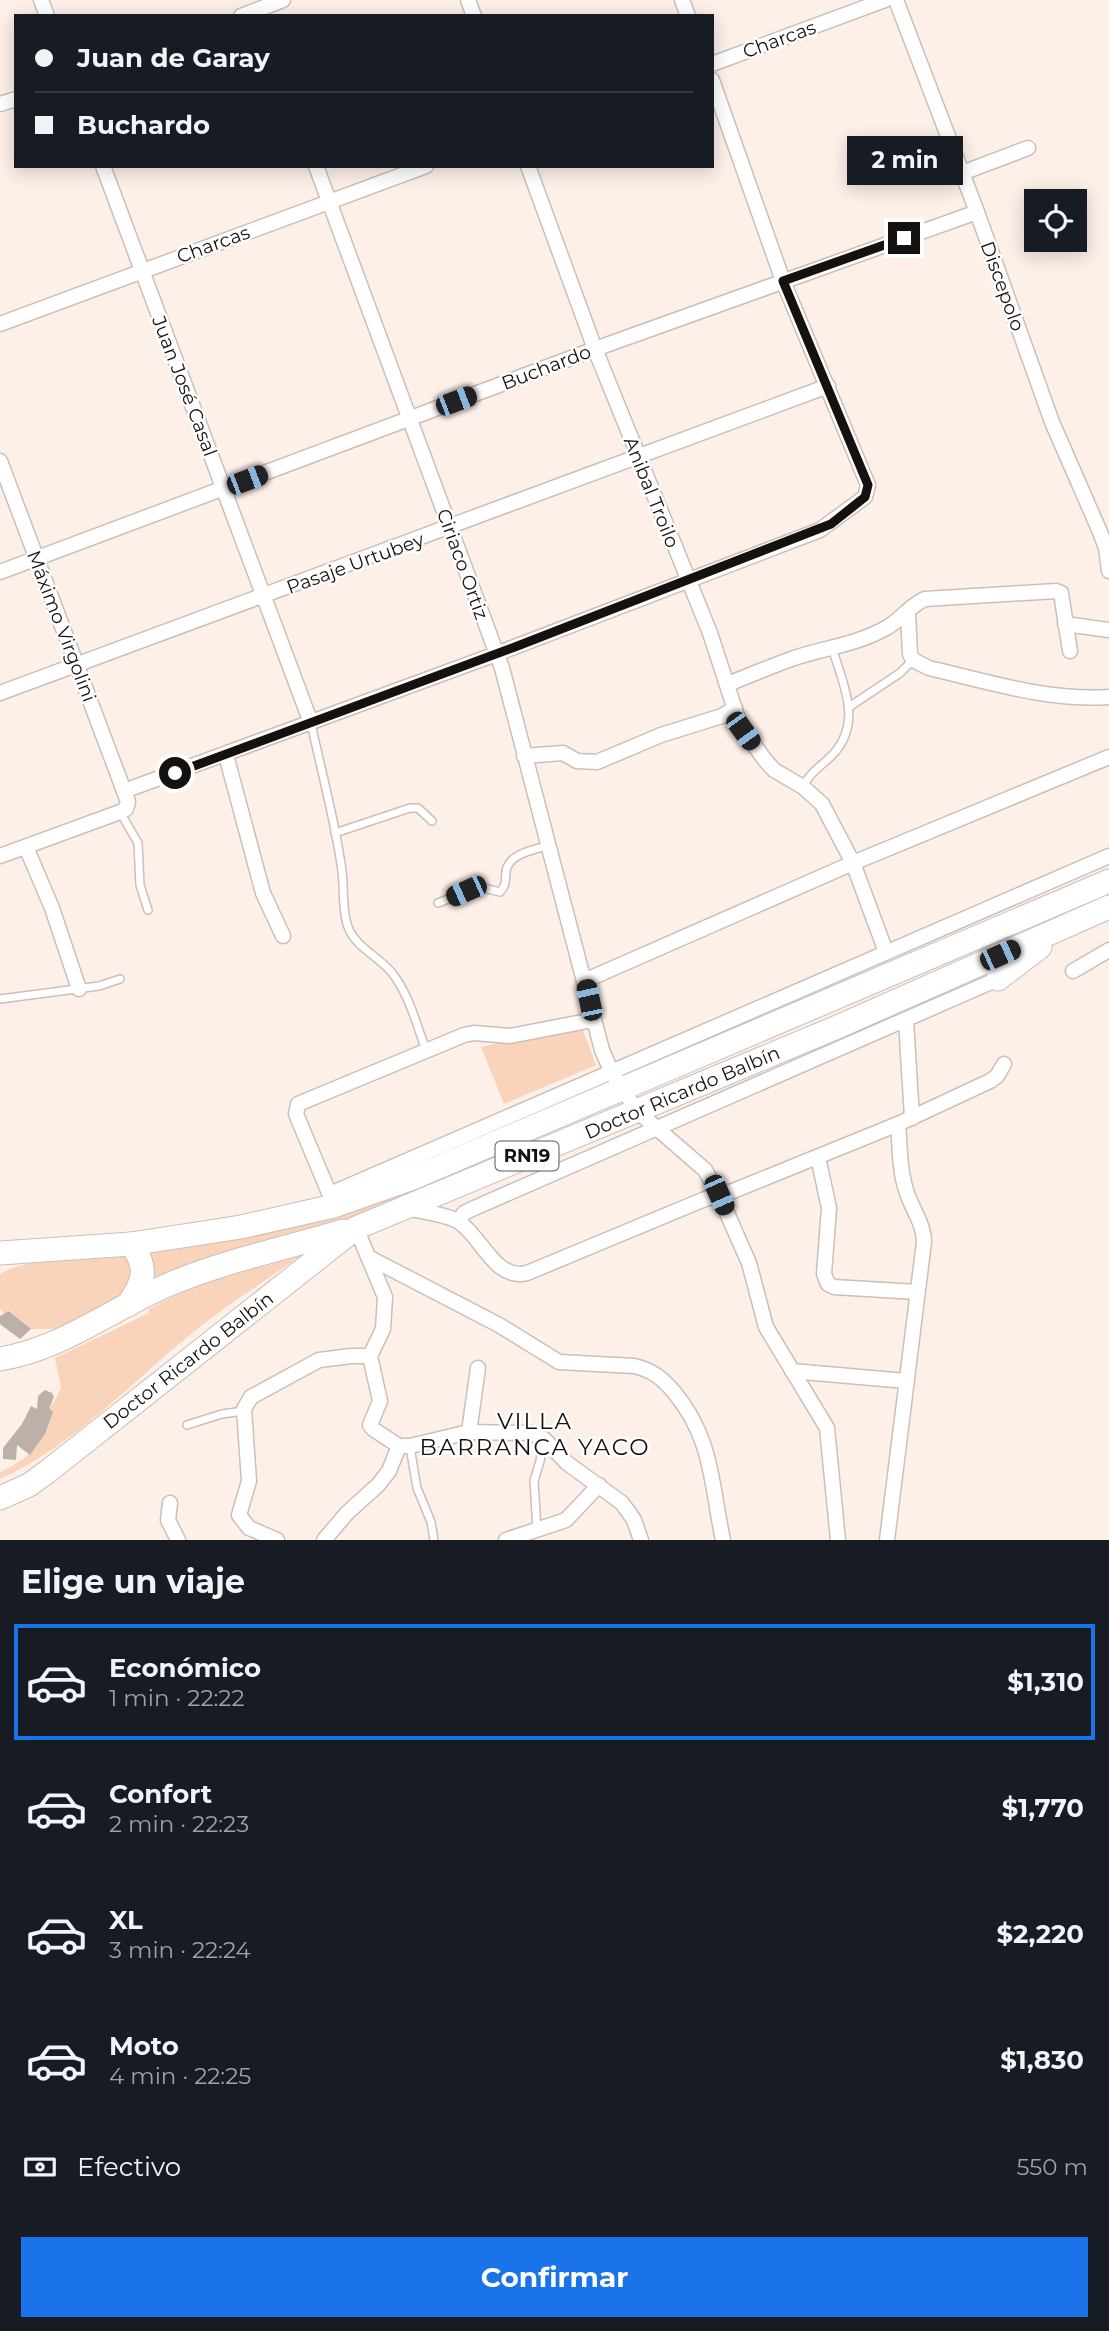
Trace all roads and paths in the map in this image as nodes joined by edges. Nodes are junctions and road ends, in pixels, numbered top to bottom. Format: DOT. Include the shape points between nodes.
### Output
graph roads {
  1 [pos="284,0"];
  2 [pos="885,0"];
  3 [pos="895,0"];
  4 [pos="258,8"];
  5 [pos="714,63"];
  6 [pos="714,86"];
  7 [pos="1028,148"];
  8 [pos="104,168"];
  9 [pos="317,168"];
  10 [pos="420,168"];
  11 [pos="529,168"];
  12 [pos="962,173"];
  13 [pos="329,201"];
  14 [pos="977,212"];
  15 [pos="142,271"];
  16 [pos="783,281"];
  17 [pos="0,324"];
  18 [pos="595,349"];
  19 [pos="828,386"];
  20 [pos="409,418"];
  21 [pos="638,457"];
  22 [pos="0,461"];
  23 [pos="223,489"];
  24 [pos="450,528"];
  25 [pos="36,559"];
  26 [pos="1109,571"];
  27 [pos="0,572"];
  28 [pos="687,581"];
  29 [pos="264,597"];
  30 [pos="908,612"];
  31 [pos="1065,624"];
  32 [pos="1109,630"];
  33 [pos="832,647"];
  34 [pos="1069,651"];
  35 [pos="496,654"];
  36 [pos="913,660"];
  37 [pos="76,664"];
  38 [pos="728,684"];
  39 [pos="0,694"];
  40 [pos="1109,697"];
  41 [pos="849,707"];
  42 [pos="735,708"];
  43 [pos="311,723"];
  44 [pos="226,755"];
  45 [pos="524,756"];
  46 [pos="1109,757"];
  47 [pos="803,788"];
  48 [pos="124,791"];
  49 [pos="120,813"];
  50 [pos="432,821"];
  51 [pos="335,833"];
  52 [pos="549,845"];
  53 [pos="26,847"];
  54 [pos="0,856"];
  55 [pos="1109,856"];
  56 [pos="853,863"];
  57 [pos="1109,881"];
  58 [pos="438,903"];
  59 [pos="1109,907"];
  60 [pos="148,910"];
  61 [pos="1071,924"];
  62 [pos="283,936"];
  63 [pos="1109,950"];
  64 [pos="886,952"];
  65 [pos="1073,971"];
  66 [pos="120,979"];
  67 [pos="998,979"];
  68 [pos="584,981"];
  69 [pos="79,989"];
  70 [pos="0,999"];
  71 [pos="593,1020"];
  72 [pos="906,1020"];
  73 [pos="426,1050"];
  74 [pos="1004,1064"];
  75 [pos="617,1081"];
  76 [pos="636,1111"];
  77 [pos="905,1121"];
  78 [pos="656,1129"];
  79 [pos="818,1157"];
  80 [pos="719,1195"];
  81 [pos="332,1200"];
  82 [pos="404,1208"];
  83 [pos="458,1221"];
  84 [pos="356,1228"];
  85 [pos="131,1244"];
  86 [pos="0,1254"];
  87 [pos="368,1257"];
  88 [pos="917,1292"];
  89 [pos="128,1305"];
  90 [pos="370,1356"];
  91 [pos="0,1359"];
  92 [pos="478,1368"];
  93 [pos="792,1371"];
  94 [pos="906,1381"];
  95 [pos="244,1411"];
  96 [pos="187,1425"];
  97 [pos="469,1432"];
  98 [pos="544,1439"];
  99 [pos="405,1446"];
  100 [pos="599,1485"];
  101 [pos="0,1498"];
  102 [pos="170,1503"];
  103 [pos="537,1530"];
  104 [pos="178,1540"];
  105 [pos="277,1540"];
  106 [pos="324,1540"];
  107 [pos="434,1540"];
  108 [pos="506,1540"];
  109 [pos="641,1540"];
  110 [pos="723,1540"];
  111 [pos="838,1540"];
  112 [pos="887,1540"];
  1 -- 4 [label="street"];
  2 -- 5 [label="street, Charcas"];
  3 -- 12 [label="street, Discepolo"];
  6 -- 16 [label="street"];
  7 -- 12 [label="street"];
  8 -- 15 [label="street, Juan José Casal"];
  9 -- 13 [label="street, Ciriaco Ortiz"];
  10 -- 13 [label="street, Charcas"];
  11 -- 18 [label="street, Anibal Troilo"];
  12 -- 14 [label="street, Discepolo"];
  13 -- 15 [label="street, Charcas"];
  13 -- 20 [label="street, Ciriaco Ortiz"];
  14 -- 16 [label="street, Buchardo"];
  14 -- 26 [label="street, Discepolo" via="1052,422 1106,548"];
  15 -- 17 [label="street, Charcas"];
  15 -- 23 [label="street, Juan José Casal"];
  16 -- 18 [label="street, Buchardo"];
  16 -- 19 [label="street"];
  18 -- 20 [label="street, Buchardo"];
  18 -- 21 [label="street, Anibal Troilo"];
  19 -- 21 [label="street, Pasaje Urtubey"];
  19 -- 28 [label="street" via="868,485 865,497 820,530"];
  20 -- 23 [label="street, Buchardo"];
  20 -- 24 [label="street, Ciriaco Ortiz"];
  21 -- 24 [label="street, Pasaje Urtubey"];
  21 -- 28 [label="street, Anibal Troilo"];
  22 -- 25 [label="street, Máximo Virgolini"];
  23 -- 25 [label="street, Buchardo"];
  23 -- 29 [label="street, Juan José Casal"];
  24 -- 29 [label="street, Pasaje Urtubey"];
  24 -- 35 [label="street, Ciriaco Ortiz"];
  25 -- 27 [label="street, Buchardo"];
  25 -- 37 [label="street, Máximo Virgolini"];
  28 -- 35 [label="street"];
  28 -- 38 [label="street, Anibal Troilo"];
  29 -- 37 [label="street, Pasaje Urtubey"];
  29 -- 43 [label="street, Juan José Casal"];
  30 -- 31 [label="street" via="925,599 1056,591"];
  30 -- 33 [label="street" via="887,628"];
  30 -- 36 [label="street"];
  31 -- 32 [label="street"];
  31 -- 34 [label="street"];
  33 -- 38 [label="street"];
  33 -- 41 [label="lane"];
  35 -- 43 [label="street"];
  35 -- 45 [label="street, Ciriaco Ortiz"];
  36 -- 40 [label="street" via="929,668 1049,696"];
  36 -- 41 [label="lane"];
  37 -- 39 [label="street, Pasaje Urtubey"];
  37 -- 48 [label="street, Máximo Virgolini"];
  38 -- 42 [label="street, Anibal Troilo"];
  41 -- 47 [label="lane" via="848,730 837,750 808,776"];
  42 -- 45 [label="street" via="597,762 577,761 563,753"];
  42 -- 47 [label="street, Anibal Troilo" via="740,725 765,760"];
  43 -- 44 [label="street"];
  43 -- 51 [label="lane"];
  44 -- 48 [label="street"];
  44 -- 62 [label="street" via="263,893"];
  45 -- 52 [label="street, Ciriaco Ortiz"];
  46 -- 56 [label="street"];
  47 -- 56 [label="street, Anibal Troilo" via="822,804"];
  48 -- 49 [label="street" via="128,803"];
  49 -- 53 [label="street"];
  49 -- 60 [label="lane" via="138,844 139,885"];
  50 -- 51 [label="lane" via="418,808 410,808"];
  51 -- 73 [label="lane" via="349,929 354,939 395,975"];
  52 -- 58 [label="lane" via="510,861 500,891 479,887"];
  52 -- 68 [label="street, Ciriaco Ortiz"];
  53 -- 54 [label="street"];
  53 -- 69 [label="street"];
  55 -- 64 [label="street"];
  56 -- 64 [label="street, Anibal Troilo"];
  56 -- 68 [label="street"];
  57 -- 75 [label="main road, Doctor Ricardo Balbín / RN19"];
  59 -- 61 [label="main road, Doctor Ricardo Balbín / RN19"];
  61 -- 67 [label="main road"];
  61 -- 76 [label="main road, Doctor Ricardo Balbín / RN19"];
  63 -- 65 [label="street"];
  64 -- 75 [label="street"];
  66 -- 69 [label="lane"];
  67 -- 72 [label="street"];
  68 -- 71 [label="street, Ciriaco Ortiz"];
  69 -- 70 [label="lane"];
  71 -- 73 [label="street" via="510,1036 474,1033"];
  71 -- 75 [label="street, Ciriaco Ortiz"];
  72 -- 77 [label="street"];
  72 -- 78 [label="street"];
  73 -- 81 [label="street" via="298,1104 296,1114"];
  74 -- 77 [label="street" via="990,1081"];
  75 -- 76 [label="street, Ciriaco Ortiz"];
  75 -- 81 [label="main road, Doctor Ricardo Balbín / RN19" via="413,1178"];
  76 -- 78 [label="street, Ciriaco Ortiz"];
  76 -- 82 [label="main road, Doctor Ricardo Balbín / RN19"];
  77 -- 79 [label="street"];
  77 -- 88 [label="street" via="903,1178 924,1234"];
  78 -- 80 [label="street, Ciriaco Ortiz" via="705,1170"];
  78 -- 83 [label="street" via="472,1209"];
  79 -- 80 [label="street"];
  79 -- 88 [label="street" via="829,1208 824,1274 828,1284"];
  80 -- 83 [label="street" via="517,1275 504,1270"];
  80 -- 93 [label="street, Ciriaco Ortiz" via="749,1264 766,1327"];
  81 -- 85 [label="main road, Doctor Ricardo Balbín / RN19" via="241,1227"];
  82 -- 83 [label="street"];
  82 -- 84 [label="main road, Doctor Ricardo Balbín / RN19"];
  84 -- 87 [label="street"];
  84 -- 89 [label="main road, RN19" via="196,1274"];
  84 -- 101 [label="main road, Doctor Ricardo Balbín / RN19" via="47,1472"];
  85 -- 86 [label="main road, Doctor Ricardo Balbín / RN19"];
  85 -- 89 [label="main road" via="143,1266"];
  87 -- 90 [label="street" via="385,1297 383,1329"];
  87 -- 110 [label="street" via="499,1325 559,1362 634,1366 662,1378 696,1421 713,1479"];
  88 -- 94 [label="street"];
  89 -- 91 [label="main road, RN19" via="77,1333"];
  90 -- 95 [label="street" via="319,1360 251,1397"];
  90 -- 99 [label="street" via="380,1401 370,1425"];
  92 -- 97 [label="street"];
  93 -- 94 [label="street"];
  93 -- 111 [label="street, Ciriaco Ortiz" via="827,1428"];
  94 -- 112 [label="street"];
  95 -- 96 [label="lane"];
  95 -- 105 [label="street" via="249,1481 239,1516 249,1528"];
  97 -- 98 [label="street" via="523,1432"];
  97 -- 99 [label="street"];
  98 -- 100 [label="street" via="567,1463"];
  98 -- 103 [label="lane" via="534,1481"];
  99 -- 106 [label="street" via="384,1478"];
  99 -- 107 [label="lane"];
  100 -- 103 [label="street" via="566,1520"];
  100 -- 109 [label="street" via="630,1512"];
  102 -- 104 [label="street" via="168,1520"];
  103 -- 108 [label="street"];
}
